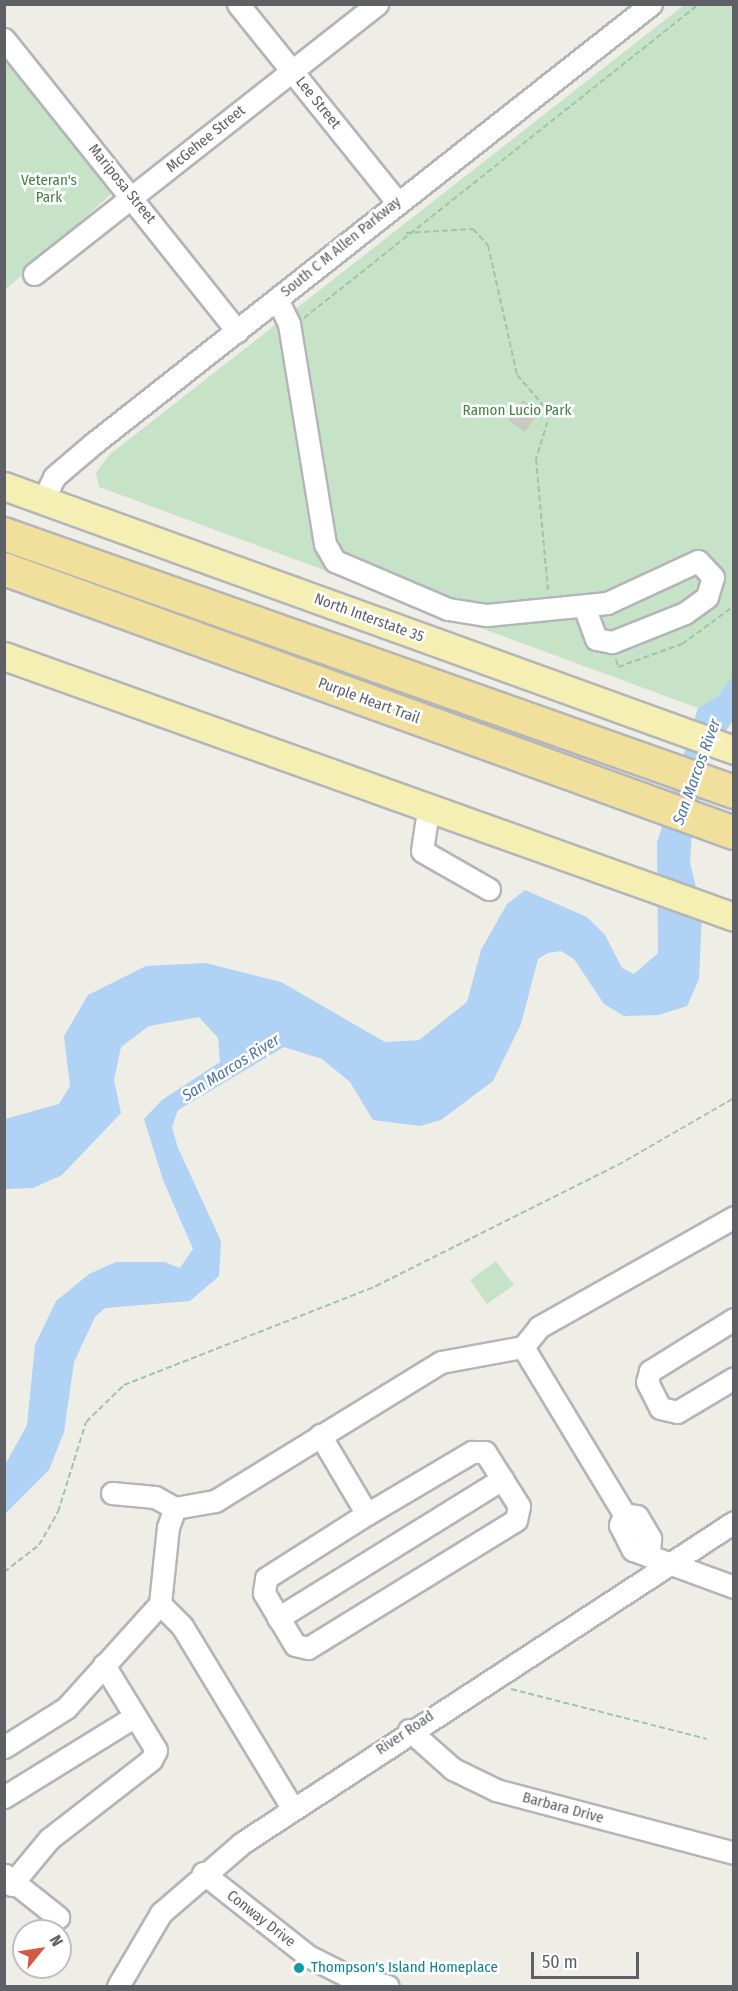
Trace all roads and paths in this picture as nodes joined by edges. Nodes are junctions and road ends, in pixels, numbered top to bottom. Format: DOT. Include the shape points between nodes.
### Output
graph roads {
  1 [pos="238,4"];
  2 [pos="377,4"];
  3 [pos="651,4"];
  4 [pos="699,4"];
  5 [pos="628,11"];
  6 [pos="4,39"];
  7 [pos="291,71"];
  8 [pos="133,197"];
  9 [pos="397,202"];
  10 [pos="406,233"];
  11 [pos="34,274"];
  12 [pos="277,299"];
  13 [pos="289,324"];
  14 [pos="237,330"];
  15 [pos="6,486"];
  16 [pos="43,500"];
  17 [pos="4,534"];
  18 [pos="4,569"];
  19 [pos="584,606"];
  20 [pos="734,606"];
  21 [pos="550,609"];
  22 [pos="612,642"];
  23 [pos="4,656"];
  24 [pos="734,750"];
  25 [pos="734,792"];
  26 [pos="428,810"];
  27 [pos="734,833"];
  28 [pos="489,889"];
  29 [pos="734,917"];
  30 [pos="734,1098"];
  31 [pos="732,1223"];
  32 [pos="734,1319"];
  33 [pos="523,1347"];
  34 [pos="734,1378"];
  35 [pos="320,1435"];
  36 [pos="502,1479"];
  37 [pos="112,1493"];
  38 [pos="175,1508"];
  39 [pos="367,1514"];
  40 [pos="734,1522"];
  41 [pos="669,1563"];
  42 [pos="4,1572"];
  43 [pos="734,1587"];
  44 [pos="160,1604"];
  45 [pos="278,1617"];
  46 [pos="104,1665"];
  47 [pos="482,1681"];
  48 [pos="135,1716"];
  49 [pos="410,1730"];
  50 [pos="707,1739"];
  51 [pos="4,1748"];
  52 [pos="4,1797"];
  53 [pos="293,1809"];
  54 [pos="734,1853"];
  55 [pos="203,1873"];
  56 [pos="8,1880"];
  57 [pos="58,1917"];
  58 [pos="118,1986"];
  59 [pos="388,1986"];
  1 -- 7 [label="street, Lee Street"];
  2 -- 7 [label="street, McGehee Street"];
  3 -- 5 [label="street, South C M Allen Parkway"];
  4 -- 10 [label="path"];
  5 -- 9 [label="street, South C M Allen Parkway"];
  6 -- 8 [label="street, Mariposa Street"];
  7 -- 8 [label="street, McGehee Street"];
  7 -- 9 [label="street, Lee Street"];
  8 -- 11 [label="street, McGehee Street"];
  8 -- 14 [label="street, Mariposa Street"];
  9 -- 12 [label="street, South C M Allen Parkway"];
  10 -- 13 [label="path" via="307,317"];
  10 -- 21 [label="path" via="472,228 488,245 517,375 550,413 536,459"];
  12 -- 13 [label="street"];
  12 -- 14 [label="street, South C M Allen Parkway"];
  13 -- 21 [label="street" via="325,544 335,561 448,609 487,615"];
  14 -- 16 [label="street, South C M Allen Parkway" via="62,469"];
  15 -- 16 [label="main road, North Interstate 35"];
  16 -- 24 [label="main road, North Interstate 35"];
  17 -- 25 [label="highway"];
  18 -- 27 [label="highway, Purple Heart Trail"];
  19 -- 21 [label="street"];
  19 -- 22 [label="street" via="596,639"];
  19 -- 22 [label="street" via="628,597 688,563 708,567 713,577 707,597 656,628"];
  20 -- 22 [label="path" via="682,644 618,667"];
  23 -- 26 [label="main road"];
  26 -- 28 [label="street" via="422,851"];
  26 -- 29 [label="main road"];
  30 -- 42 [label="path" via="618,1165 376,1286 124,1385 86,1422 58,1512 39,1545"];
  31 -- 33 [label="street" via="539,1327"];
  32 -- 34 [label="street" via="650,1371 647,1382 660,1408 677,1412"];
  33 -- 35 [label="street" via="441,1362"];
  33 -- 41 [label="street" via="624,1514 620,1525 633,1550 649,1552"];
  35 -- 38 [label="street" via="215,1501"];
  35 -- 39 [label="street"];
  36 -- 39 [label="street" via="485,1452 472,1452"];
  36 -- 45 [label="street"];
  36 -- 45 [label="street" via="519,1506 516,1520 308,1648 294,1645"];
  37 -- 38 [label="street" via="155,1497"];
  38 -- 44 [label="street" via="168,1527"];
  39 -- 45 [label="street" via="266,1578 264,1593"];
  40 -- 41 [label="street, River Road"];
  41 -- 43 [label="street"];
  41 -- 47 [label="street, River Road"];
  44 -- 46 [label="street"];
  44 -- 53 [label="street" via="182,1626"];
  46 -- 48 [label="street"];
  46 -- 51 [label="street" via="66,1708"];
  47 -- 49 [label="street, River Road"];
  47 -- 50 [label="path"];
  48 -- 52 [label="street"];
  48 -- 56 [label="street" via="156,1750 151,1760 49,1839"];
  49 -- 53 [label="street, River Road"];
  49 -- 54 [label="street, Barbara Drive" via="453,1769 496,1790"];
  53 -- 55 [label="street, River Road"];
  55 -- 58 [label="street, River Road" via="160,1913"];
  55 -- 59 [label="street, Conway Drive" via="308,1956 346,1975"];
  56 -- 57 [label="street"];
}
